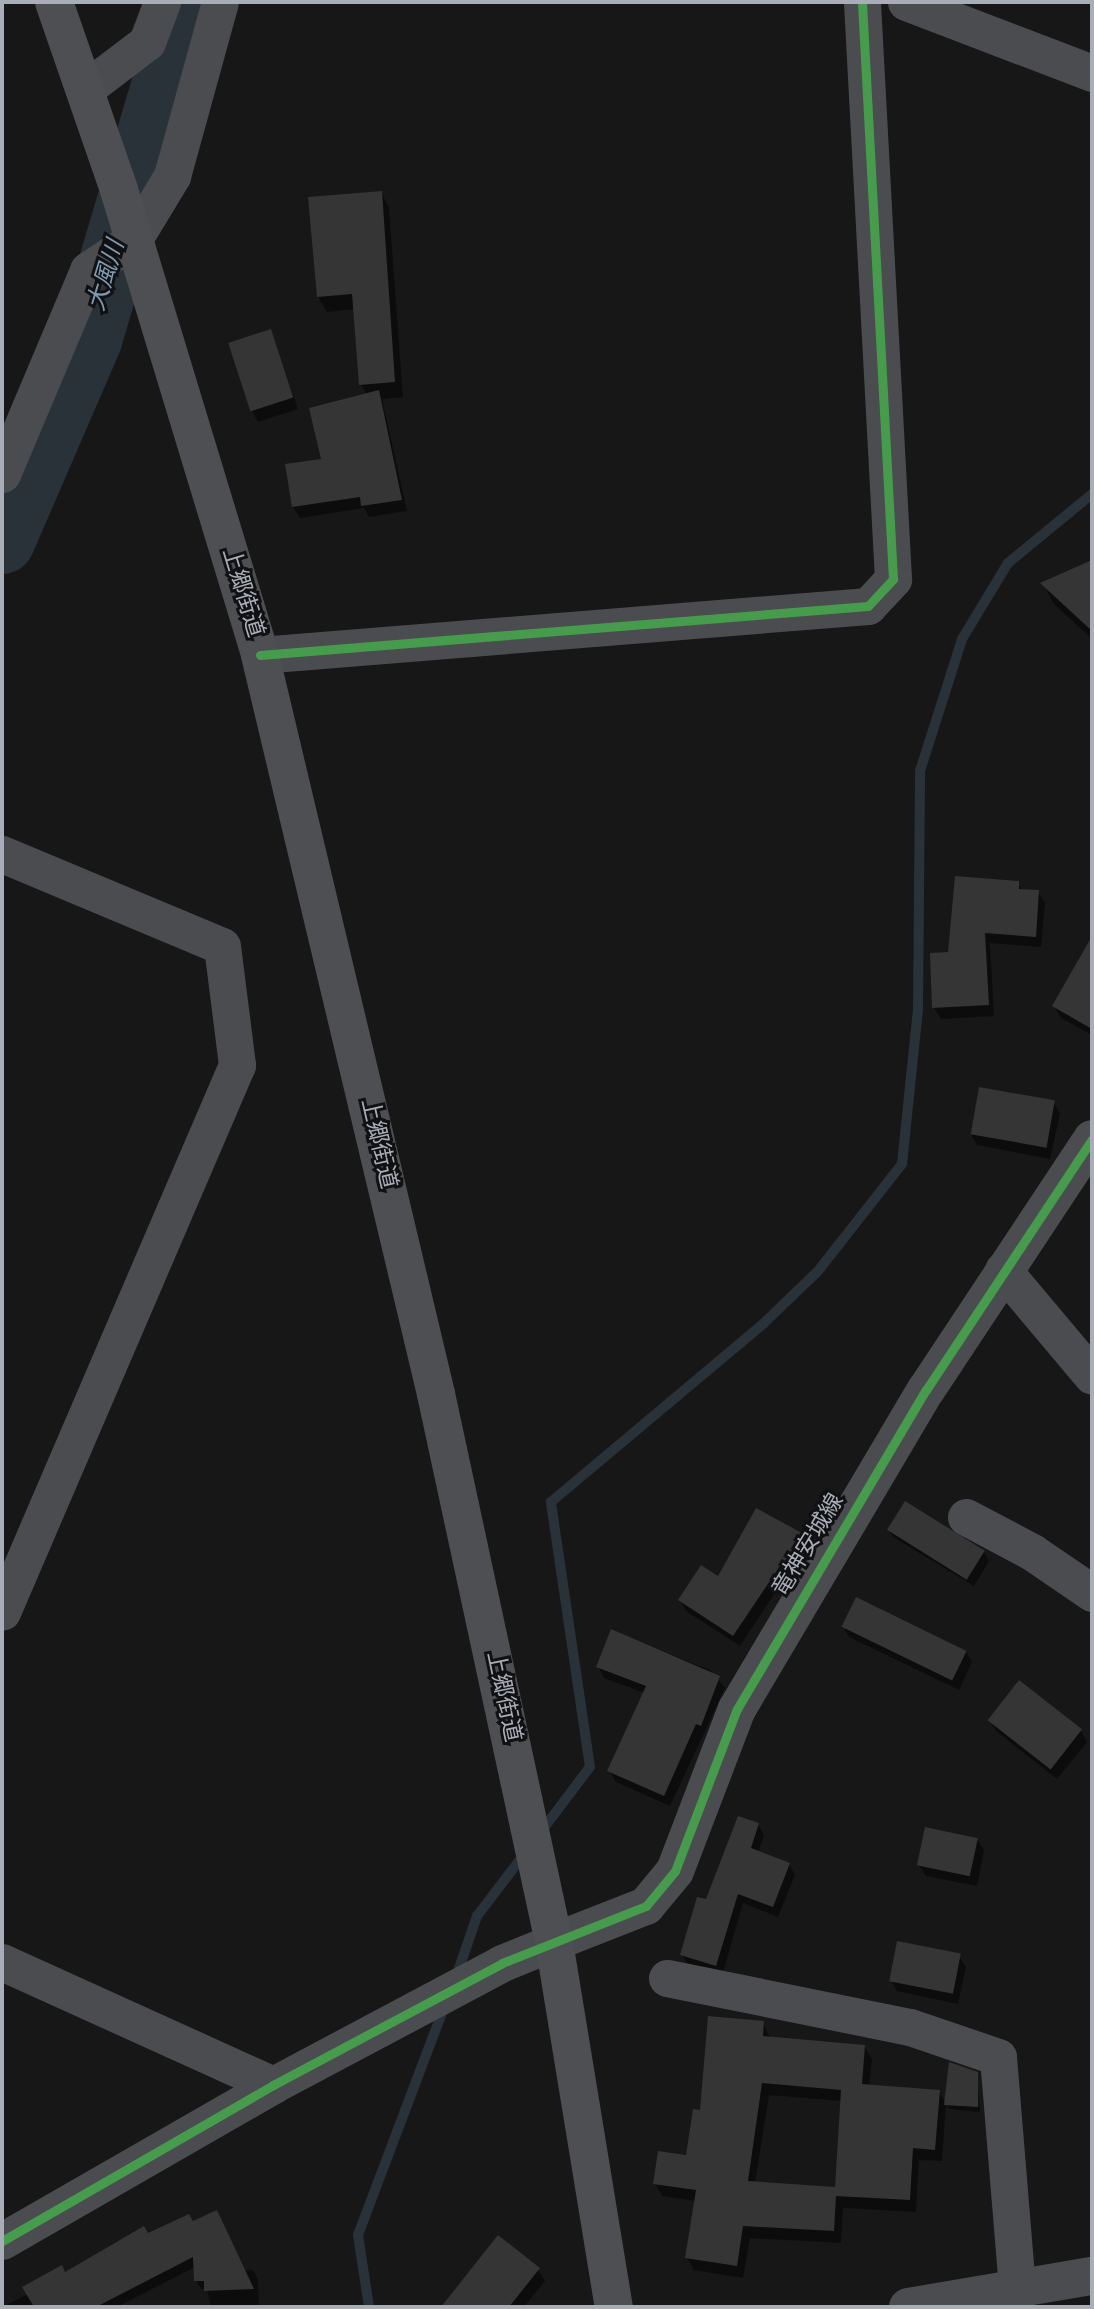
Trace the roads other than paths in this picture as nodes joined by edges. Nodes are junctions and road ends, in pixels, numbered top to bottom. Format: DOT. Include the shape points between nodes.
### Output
graph roads {
  1 [pos="54,2"];
  2 [pos="162,2"];
  3 [pos="220,2"];
  4 [pos="862,2"];
  5 [pos="906,2"];
  6 [pos="1092,73"];
  7 [pos="84,90"];
  8 [pos="134,239"];
  9 [pos="2,474"];
  10 [pos="260,654"];
  11 [pos="2,853"];
  12 [pos="1092,1139"];
  13 [pos="1003,1270"];
  14 [pos="1092,1376"];
  15 [pos="966,1517"];
  16 [pos="1092,1593"];
  17 [pos="2,1612"];
  18 [pos="555,1942"];
  19 [pos="2,1962"];
  20 [pos="667,1978"];
  21 [pos="273,2085"];
  22 [pos="2,2241"];
  23 [pos="1092,2276"];
  24 [pos="1017,2289"];
  25 [pos="614,2307"];
  26 [pos="908,2307"];
  1 -- 7 [label="main road, 上郷街道"];
  2 -- 7 [label="street" via="147,42"];
  3 -- 8 [label="street" via="172,176"];
  4 -- 10 [label="street" via="893,579 868,606"];
  5 -- 6 [label="street"];
  7 -- 8 [label="main road, 上郷街道"];
  8 -- 9 [label="street" via="88,270"];
  8 -- 10 [label="main road, 上郷街道"];
  10 -- 18 [label="main road, 上郷街道" via="436,1394"];
  11 -- 17 [label="street" via="222,946 237,1065"];
  12 -- 13 [label="street, 竜神安城線"];
  13 -- 14 [label="street"];
  13 -- 18 [label="street, 竜神安城線" via="737,1709 675,1871 646,1906"];
  15 -- 16 [label="street" via="1032,1552"];
  18 -- 21 [label="street" via="502,1963"];
  18 -- 25 [label="main road, 上郷街道"];
  19 -- 21 [label="street"];
  20 -- 24 [label="street" via="910,2026 998,2057"];
  21 -- 22 [label="street"];
  23 -- 24 [label="street"];
  24 -- 26 [label="street"];
}
